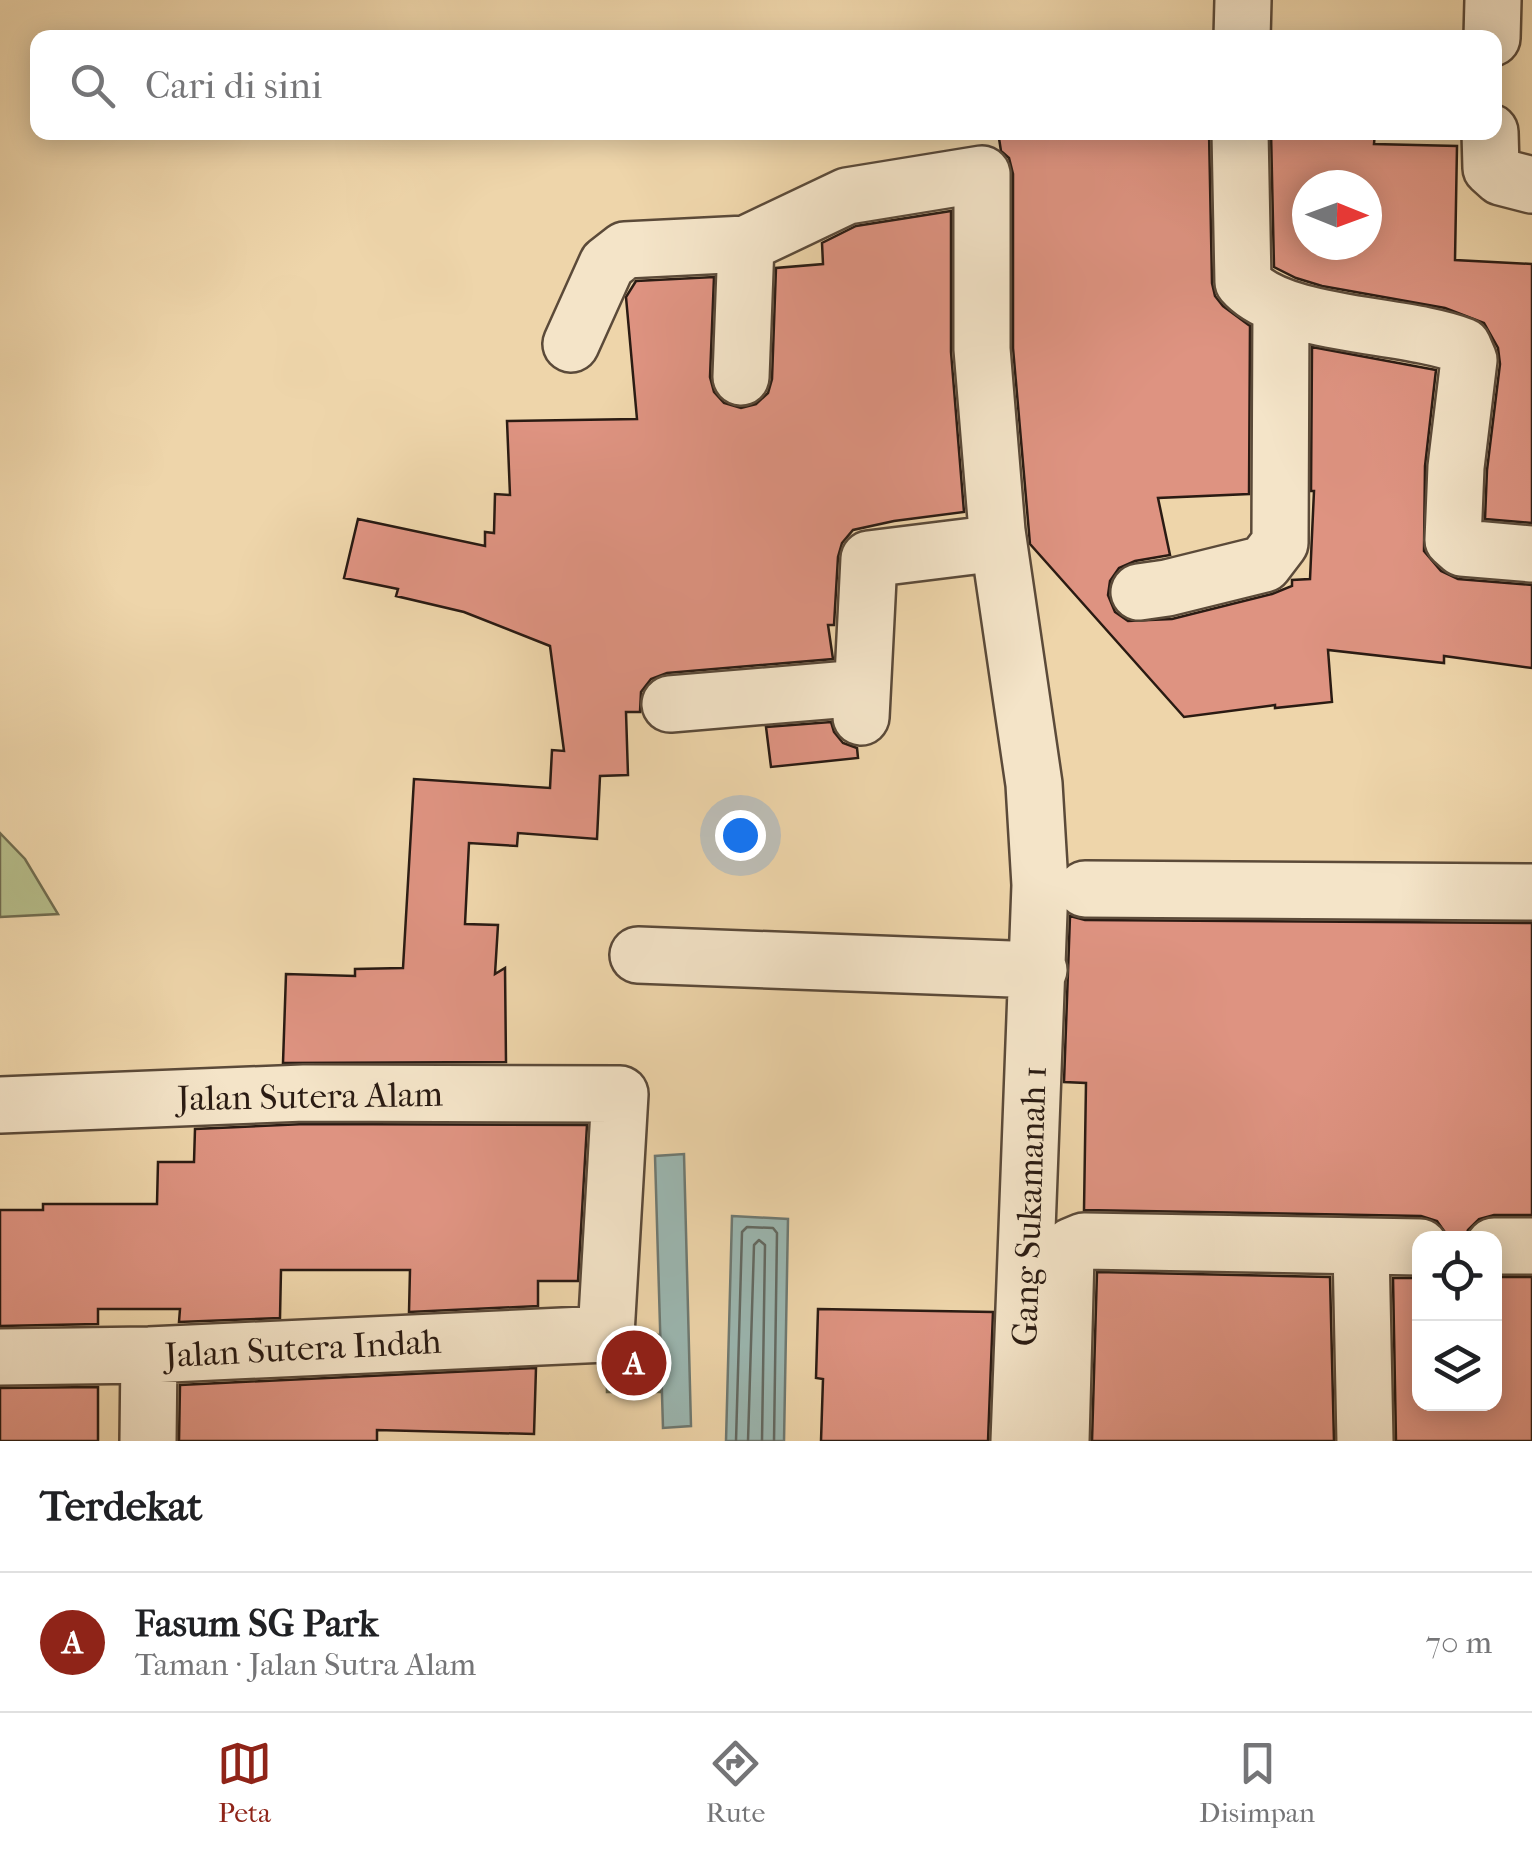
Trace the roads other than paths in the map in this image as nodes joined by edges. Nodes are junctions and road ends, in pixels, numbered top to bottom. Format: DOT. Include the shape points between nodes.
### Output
graph roads {
  1 [pos="1243,0"];
  2 [pos="1493,0"];
  3 [pos="1242,30"];
  4 [pos="1492,30"];
  5 [pos="1240,140"];
  6 [pos="1490,140"];
  7 [pos="1532,186"];
  8 [pos="746,244"];
  9 [pos="1282,308"];
  10 [pos="571,344"];
  11 [pos="741,377"];
  12 [pos="998,543"];
  13 [pos="1532,554"];
  14 [pos="1139,592"];
  15 [pos="670,704"];
  16 [pos="1085,889"];
  17 [pos="1532,892"];
  18 [pos="638,955"];
  19 [pos="1038,970"];
  20 [pos="0,1105"];
  21 [pos="1502,1246"];
  22 [pos="1532,1246"];
  23 [pos="1412,1247"];
  24 [pos="1361,1248"];
  25 [pos="606,1334"];
  26 [pos="149,1355"];
  27 [pos="0,1357"];
  28 [pos="148,1441"];
  29 [pos="1019,1441"];
  30 [pos="1060,1441"];
  31 [pos="1365,1441"];
  1 -- 3 [label="street"];
  2 -- 4 [label="street"];
  5 -- 9 [label="street" via="1243,282"];
  6 -- 7 [label="street" via="1491,168"];
  8 -- 10 [label="street" via="625,250 607,264"];
  8 -- 11 [label="street"];
  8 -- 12 [label="street, Gang Sukamanah 1" via="847,196 982,174 982,349"];
  9 -- 13 [label="street" via="1463,346 1469,360 1453,540 1462,548"];
  9 -- 14 [label="street" via="1280,543 1264,564"];
  12 -- 15 [label="street" via="869,559 861,703"];
  12 -- 19 [label="street, Gang Sukamanah 1" via="1034,784"];
  16 -- 17 [label="street"];
  18 -- 19 [label="street"];
  19 -- 29 [label="street, Gang Sukamanah 1"];
  20 -- 25 [label="street, Jalan Sutera Alam" via="304,1094 620,1094"];
  21 -- 22 [label="street"];
  23 -- 24 [label="street"];
  24 -- 30 [label="street" via="1084,1241 1072,1246 1066,1255"];
  24 -- 31 [label="street"];
  25 -- 26 [label="street, Jalan Sutera Indah"];
  26 -- 27 [label="street, Jalan Sutera Indah"];
  26 -- 28 [label="street"];
}
